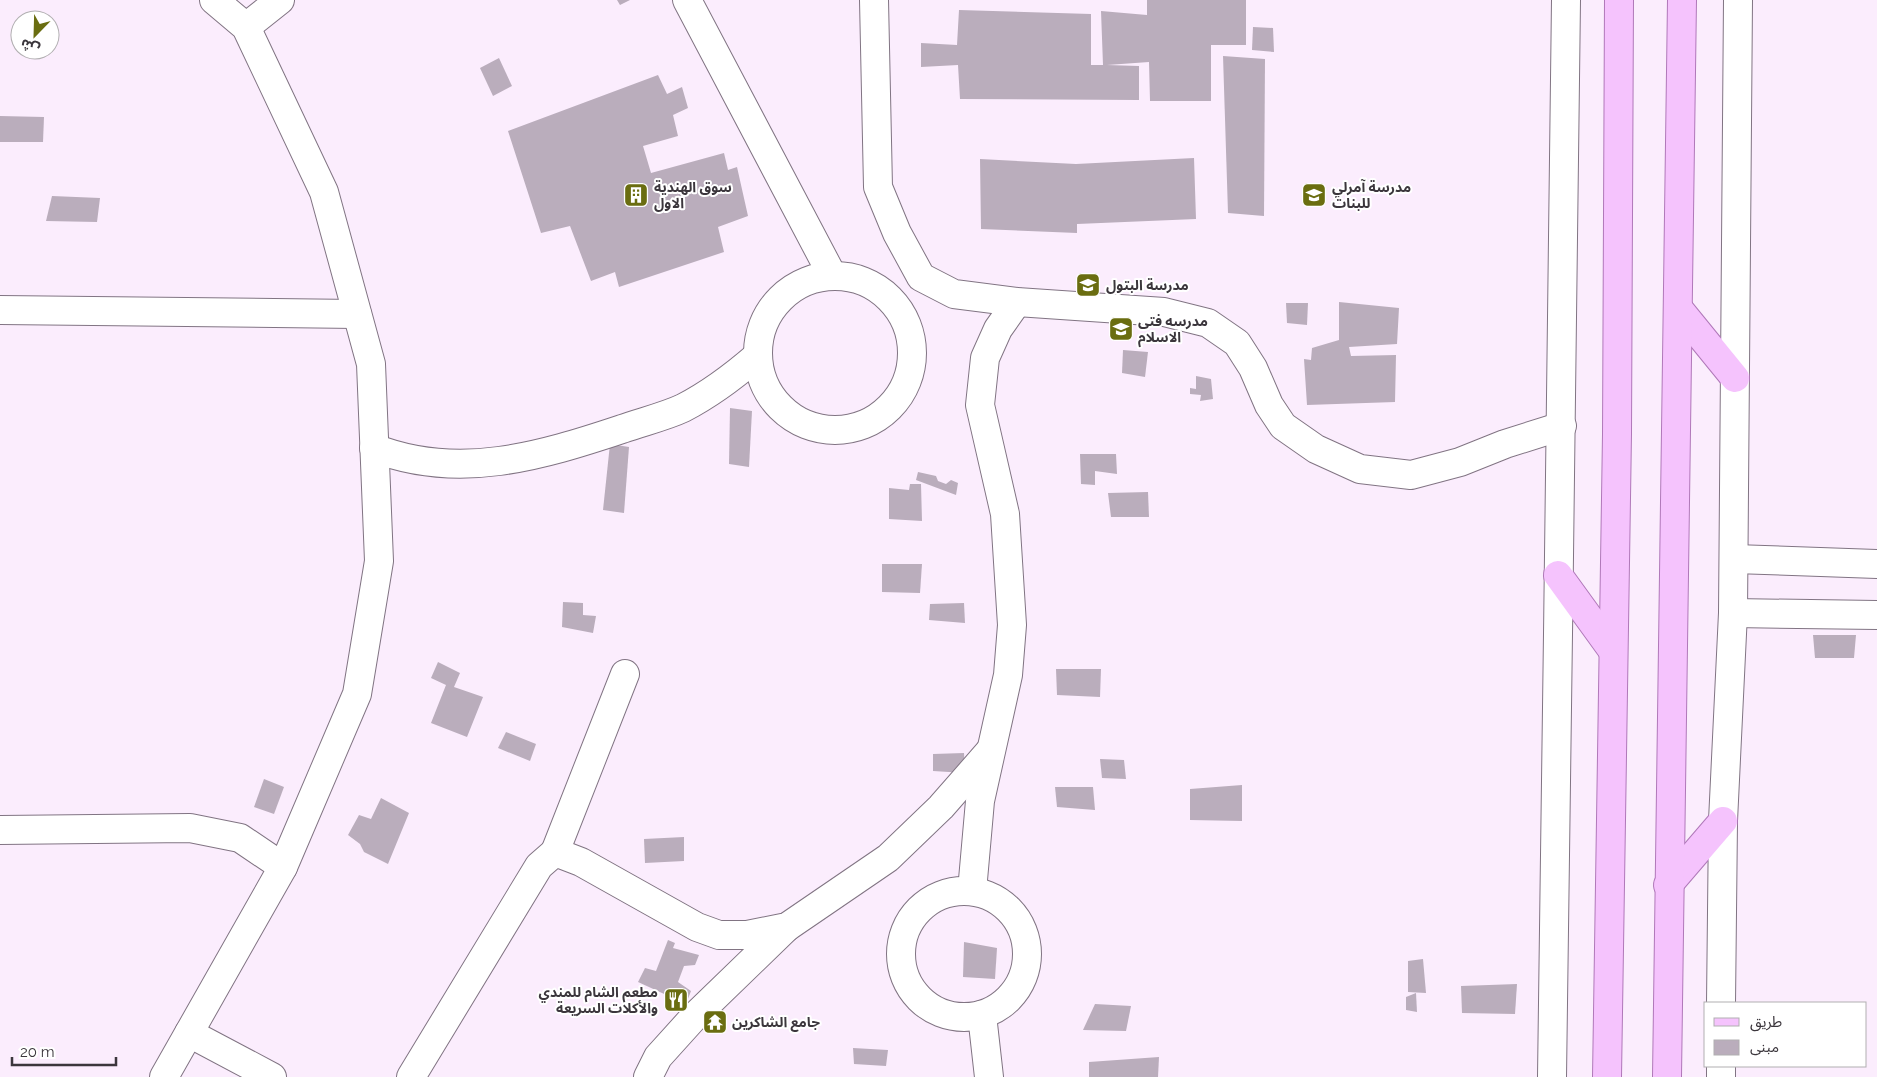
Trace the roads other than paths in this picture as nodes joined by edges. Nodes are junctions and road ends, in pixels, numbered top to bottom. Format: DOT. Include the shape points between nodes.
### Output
graph roads {
  1 [pos="214,0"];
  2 [pos="280,0"];
  3 [pos="687,0"];
  4 [pos="874,0"];
  5 [pos="1566,0"];
  6 [pos="1619,0"];
  7 [pos="1682,0"];
  8 [pos="1738,0"];
  9 [pos="246,28"];
  10 [pos="832,275"];
  11 [pos="921,277"];
  12 [pos="1017,302"];
  13 [pos="896,306"];
  14 [pos="1678,308"];
  15 [pos="0,310"];
  16 [pos="357,314"];
  17 [pos="757,356"];
  18 [pos="1735,378"];
  19 [pos="1562,426"];
  20 [pos="374,448"];
  21 [pos="1734,559"];
  22 [pos="1877,564"];
  23 [pos="1558,575"];
  24 [pos="1733,613"];
  25 [pos="1877,615"];
  26 [pos="1612,651"];
  27 [pos="625,674"];
  28 [pos="990,751"];
  29 [pos="1723,821"];
  30 [pos="0,830"];
  31 [pos="555,852"];
  32 [pos="283,867"];
  33 [pos="1668,885"];
  34 [pos="972,891"];
  35 [pos="787,927"];
  36 [pos="1721,1002"];
  37 [pos="982,1015"];
  38 [pos="188,1033"];
  39 [pos="164,1077"];
  40 [pos="272,1077"];
  41 [pos="411,1077"];
  42 [pos="648,1077"];
  43 [pos="989,1077"];
  44 [pos="1552,1077"];
  45 [pos="1607,1077"];
  46 [pos="1667,1077"];
  1 -- 9 [label="street"];
  2 -- 9 [label="street"];
  3 -- 10 [label="street"];
  4 -- 11 [label="street" via="878,187 897,233"];
  5 -- 19 [label="street"];
  6 -- 26 [label="main road" via="1617,434"];
  7 -- 14 [label="main road"];
  8 -- 18 [label="street"];
  9 -- 16 [label="street" via="324,192"];
  10 -- 13 [label="street" via="863,279 889,296"];
  10 -- 17 [label="street" via="802,282 778,300 761,326"];
  11 -- 12 [label="street" via="954,294"];
  11 -- 13 [label="street"];
  12 -- 19 [label="street" via="1164,312 1208,323 1237,342 1283,426 1316,449 1360,469 1411,474 1460,462"];
  12 -- 28 [label="street" via="998,329 985,358 980,405 1005,514 1012,625 1008,675"];
  13 -- 17 [label="street" via="907,320 914,350 909,380 893,406 868,424 839,431 808,426 782,410 764,385"];
  14 -- 18 [label="main road"];
  14 -- 33 [label="main road"];
  15 -- 16 [label="street"];
  16 -- 20 [label="street" via="371,364"];
  17 -- 20 [label="street" via="723,384 681,409 524,459 477,464 432,463 397,457"];
  18 -- 21 [label="street"];
  19 -- 23 [label="street"];
  20 -- 32 [label="street" via="379,561 356,694"];
  21 -- 22 [label="street"];
  21 -- 24 [label="street"];
  23 -- 26 [label="main road"];
  23 -- 44 [label="street"];
  24 -- 25 [label="street"];
  24 -- 29 [label="street"];
  26 -- 45 [label="main road"];
  27 -- 31 [label="street"];
  28 -- 34 [label="street" via="980,801"];
  28 -- 35 [label="street" via="888,858"];
  29 -- 33 [label="main road"];
  29 -- 36 [label="street"];
  30 -- 32 [label="street" via="190,828 240,838"];
  31 -- 35 [label="street" via="581,862 697,927 719,935 747,935"];
  31 -- 41 [label="street" via="539,866"];
  32 -- 38 [label="street"];
  33 -- 46 [label="main road"];
  34 -- 37 [label="street" via="996,898 1015,915 1026,937 1028,961 1020,985 1004,1004"];
  34 -- 37 [label="street" via="947,893 925,904 909,923 901,946 903,971 914,993 933,1009 957,1017"];
  35 -- 42 [label="street" via="695,1016 658,1057"];
  37 -- 43 [label="street"];
  38 -- 39 [label="street"];
  38 -- 40 [label="street"];
}
